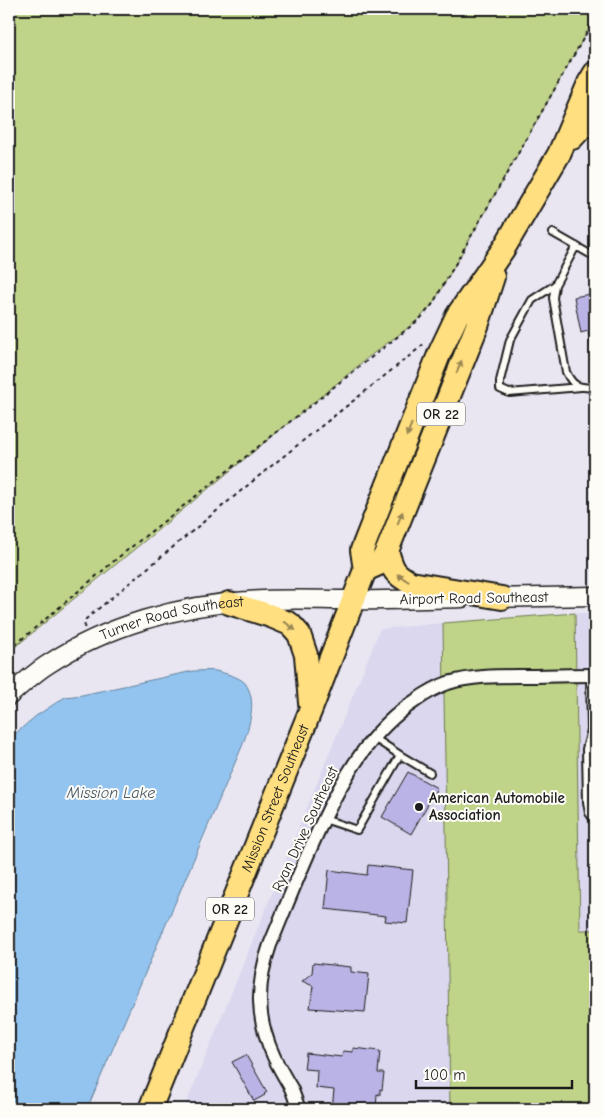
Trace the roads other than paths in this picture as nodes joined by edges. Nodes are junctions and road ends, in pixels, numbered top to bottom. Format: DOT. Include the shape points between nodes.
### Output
graph roads {
  1 [pos="595,72"];
  2 [pos="595,113"];
  3 [pos="559,154"];
  4 [pos="553,233"];
  5 [pos="576,246"];
  6 [pos="504,248"];
  7 [pos="595,257"];
  8 [pos="555,285"];
  9 [pos="581,387"];
  10 [pos="595,388"];
  11 [pos="387,551"];
  12 [pos="365,570"];
  13 [pos="595,596"];
  14 [pos="502,598"];
  15 [pos="353,600"];
  16 [pos="229,603"];
  17 [pos="593,675"];
  18 [pos="9,696"];
  19 [pos="311,709"];
  20 [pos="594,736"];
  21 [pos="374,738"];
  22 [pos="400,755"];
  23 [pos="430,773"];
  24 [pos="324,819"];
  25 [pos="595,821"];
  26 [pos="150,1109"];
  27 [pos="299,1109"];
  1 -- 3 [label="highway, Mission Street Southeast / OR 22"];
  2 -- 3 [label="highway, Mission Street Southeast / OR 22"];
  3 -- 6 [label="highway, Mission Street Southeast / OR 22"];
  4 -- 5 [label="lane"];
  5 -- 7 [label="lane"];
  5 -- 8 [label="lane"];
  11 -- 6 [label="highway, Mission Street Southeast / OR 22, one-way"];
  6 -- 12 [label="highway, Mission Street Southeast / OR 22, one-way" via="457,316 440,352 362,550"];
  8 -- 9 [label="lane" via="553,298 566,372 571,383"];
  8 -- 9 [label="lane" via="532,300 510,340 500,389 510,393"];
  9 -- 10 [label="lane"];
  11 -- 12 [label="highway, Mission Street Southeast / OR 22" via="381,563"];
  14 -- 11 [label="highway, one-way" via="412,583 394,571"];
  12 -- 15 [label="highway, Mission Street Southeast / OR 22"];
  13 -- 14 [label="main road, Airport Road Southeast"];
  14 -- 15 [label="main road, Airport Road Southeast"];
  15 -- 16 [label="main road, Turner Road Southeast"];
  15 -- 19 [label="highway, Mission Street Southeast / OR 22"];
  16 -- 18 [label="main road, Turner Road Southeast" via="151,617 110,632 50,663"];
  16 -- 19 [label="highway, OR 22, one-way" via="290,624 299,634 306,655"];
  17 -- 20 [label="lane"];
  17 -- 21 [label="street, Ryan Drive Southeast" via="485,677 448,683 423,695 398,713"];
  19 -- 26 [label="highway, Mission Street Southeast / OR 22"];
  20 -- 25 [label="lane" via="586,749 587,802"];
  21 -- 22 [label="lane"];
  21 -- 24 [label="street, Ryan Drive Southeast" via="352,768"];
  22 -- 23 [label="lane"];
  22 -- 24 [label="lane" via="357,830"];
  24 -- 27 [label="street, Ryan Drive Southeast" via="270,945 261,976 260,1013 265,1035"];
}
